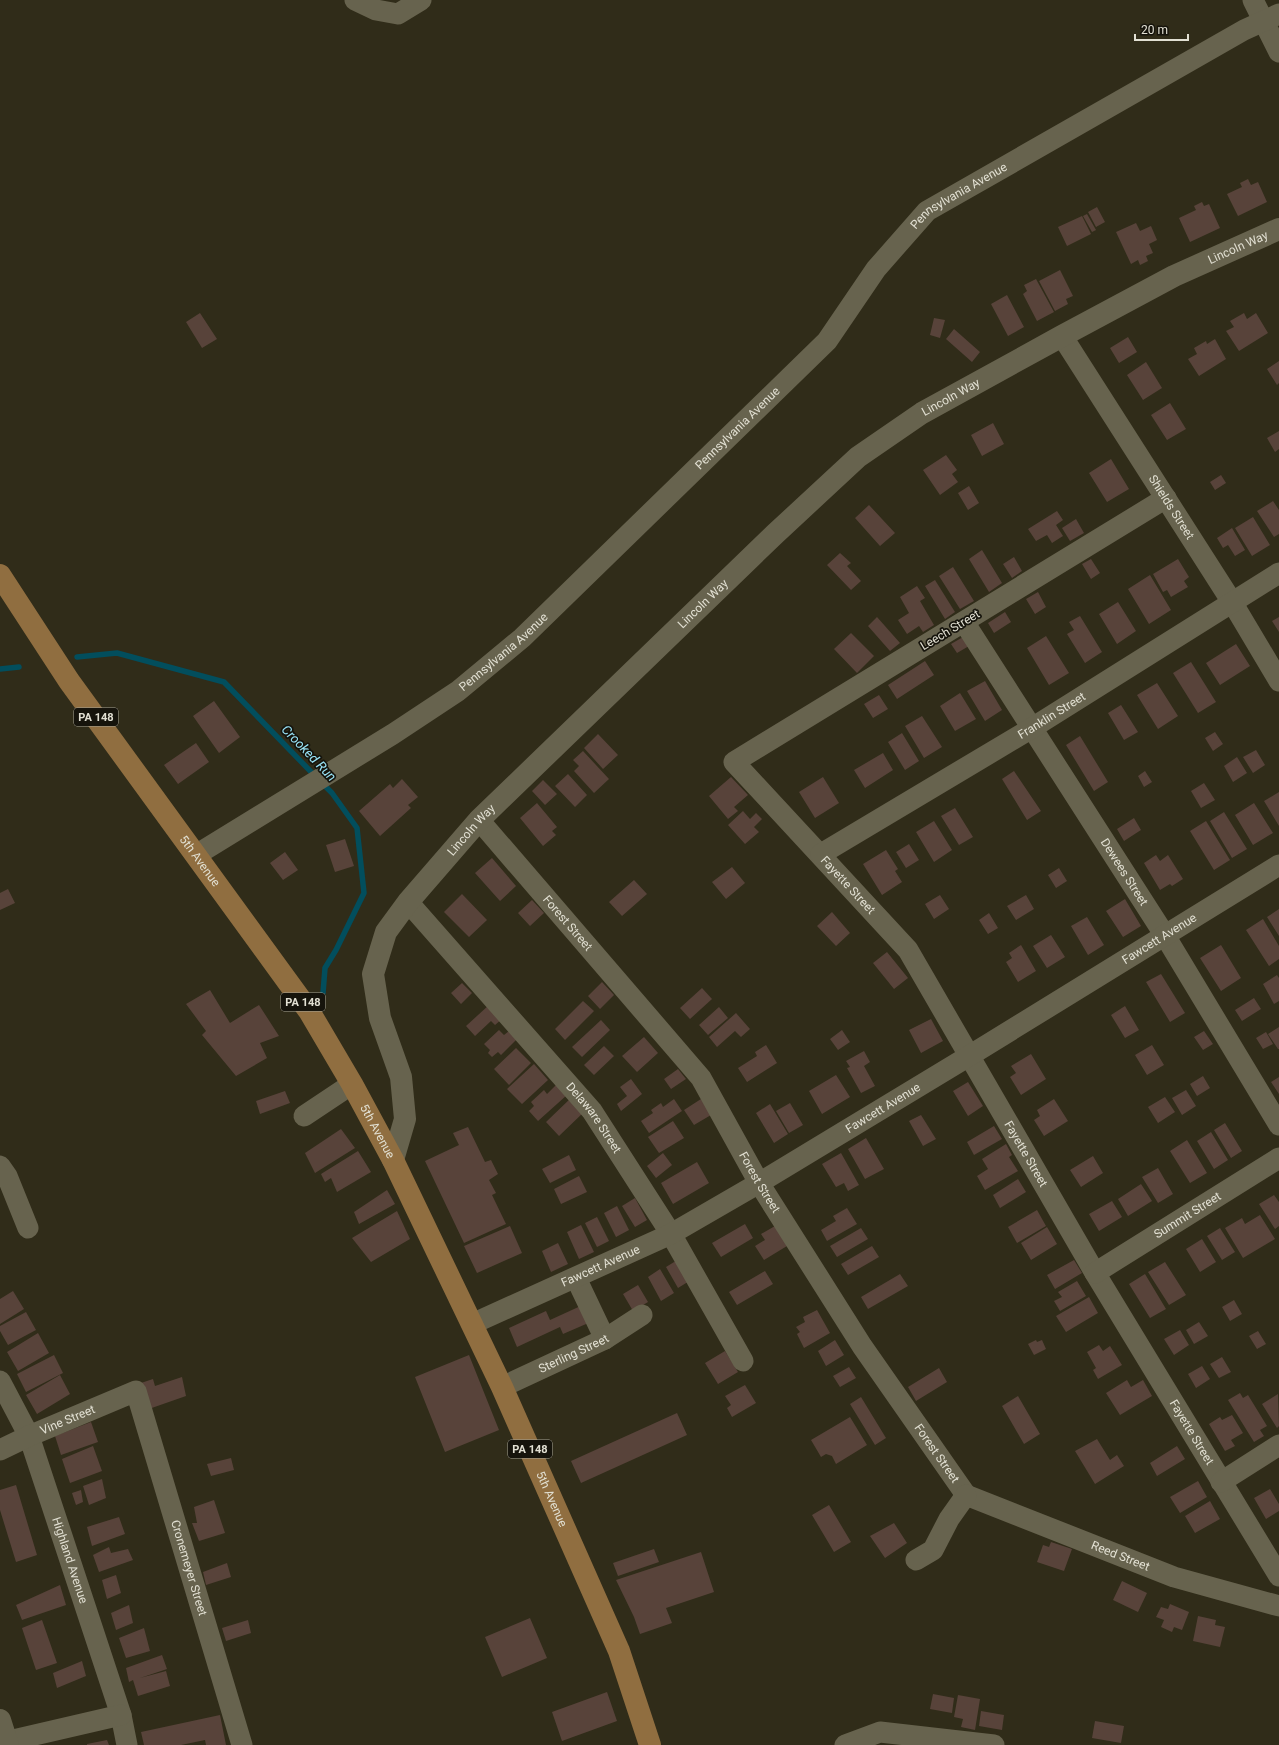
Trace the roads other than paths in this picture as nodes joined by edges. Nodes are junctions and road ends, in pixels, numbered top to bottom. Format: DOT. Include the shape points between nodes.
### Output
graph roads {
  1 [pos="356,0"];
  2 [pos="422,0"];
  3 [pos="1253,0"];
  4 [pos="1279,14"];
  5 [pos="1279,52"];
  6 [pos="1279,229"];
  7 [pos="1062,336"];
  8 [pos="1166,498"];
  9 [pos="1279,573"];
  10 [pos="0,575"];
  11 [pos="1232,602"];
  12 [pos="964,622"];
  13 [pos="1279,681"];
  14 [pos="1032,728"];
  15 [pos="734,762"];
  16 [pos="479,820"];
  17 [pos="821,854"];
  18 [pos="196,855"];
  19 [pos="1279,865"];
  20 [pos="408,902"];
  21 [pos="1164,934"];
  22 [pos="969,1056"];
  23 [pos="352,1084"];
  24 [pos="304,1116"];
  25 [pos="1279,1125"];
  26 [pos="1279,1158"];
  27 [pos="393,1160"];
  28 [pos="0,1166"];
  29 [pos="759,1183"];
  30 [pos="28,1228"];
  31 [pos="671,1234"];
  32 [pos="1095,1273"];
  33 [pos="576,1278"];
  34 [pos="642,1315"];
  35 [pos="472,1324"];
  36 [pos="605,1339"];
  37 [pos="743,1361"];
  38 [pos="0,1381"];
  39 [pos="502,1388"];
  40 [pos="136,1391"];
  41 [pos="29,1436"];
  42 [pos="1279,1445"];
  43 [pos="0,1450"];
  44 [pos="1221,1482"];
  45 [pos="966,1495"];
  46 [pos="916,1560"];
  47 [pos="1279,1576"];
  48 [pos="1279,1606"];
  49 [pos="120,1715"];
  50 [pos="0,1720"];
  51 [pos="5,1743"];
  52 [pos="127,1745"];
  53 [pos="242,1745"];
  54 [pos="650,1745"];
  55 [pos="845,1745"];
  56 [pos="994,1745"];
  1 -- 2 [label="street" via="376,10 398,14"];
  3 -- 5 [label="street"];
  4 -- 18 [label="street, Pennsylvania Avenue" via="1244,30 927,211 876,269 827,341 522,638 458,691 394,734"];
  6 -- 7 [label="main road, Lincoln Way" via="1174,276"];
  7 -- 8 [label="street, Shields Street"];
  7 -- 16 [label="main road, Lincoln Way" via="922,413 858,457"];
  8 -- 11 [label="street, Shields Street"];
  8 -- 12 [label="street, Leech Street"];
  9 -- 11 [label="street, Franklin Street"];
  10 -- 18 [label="main road, 5th Avenue / PA 148" via="69,681"];
  11 -- 13 [label="street, Shields Street"];
  11 -- 14 [label="street, Franklin Street"];
  12 -- 14 [label="street, Dewees Street"];
  12 -- 15 [label="street, Leech Street"];
  14 -- 17 [label="street, Franklin Street"];
  14 -- 21 [label="street, Dewees Street"];
  15 -- 17 [label="street, Fayette Street"];
  16 -- 20 [label="main road, Lincoln Way"];
  16 -- 29 [label="street, Forest Street" via="701,1078"];
  17 -- 22 [label="street, Fayette Street" via="908,950"];
  18 -- 23 [label="main road, 5th Avenue / PA 148" via="309,1011"];
  19 -- 21 [label="street, Fawcett Avenue"];
  20 -- 27 [label="main road, Lincoln Way" via="386,932 373,974 380,1018 401,1077 405,1119"];
  20 -- 31 [label="street, Delaware Street" via="592,1111"];
  21 -- 22 [label="street, Fawcett Avenue"];
  21 -- 25 [label="street, Dewees Street"];
  22 -- 29 [label="street, Fawcett Avenue"];
  22 -- 32 [label="street, Fayette Street"];
  23 -- 24 [label="street"];
  23 -- 27 [label="main road, 5th Avenue / PA 148"];
  26 -- 32 [label="street, Summit Street"];
  27 -- 35 [label="main road, 5th Avenue / PA 148"];
  28 -- 30 [label="street" via="7,1176"];
  29 -- 31 [label="street, Fawcett Avenue"];
  29 -- 45 [label="street, Forest Street" via="862,1346"];
  31 -- 33 [label="street, Fawcett Avenue"];
  31 -- 37 [label="street, Delaware Street"];
  32 -- 44 [label="street, Fayette Street"];
  33 -- 35 [label="street, Fawcett Avenue"];
  33 -- 36 [label="street"];
  34 -- 36 [label="street, Sterling Street"];
  35 -- 39 [label="main road, 5th Avenue / PA 148"];
  36 -- 39 [label="street, Sterling Street"];
  38 -- 41 [label="street, Highland Avenue"];
  39 -- 54 [label="main road, 5th Avenue / PA 148" via="619,1651"];
  40 -- 41 [label="street, Vine Street"];
  40 -- 53 [label="street, Cronemeyer Street"];
  41 -- 43 [label="street, Vine Street"];
  41 -- 49 [label="street, Highland Avenue"];
  42 -- 44 [label="street"];
  44 -- 47 [label="street, Fayette Street"];
  45 -- 46 [label="street, Forest Street" via="949,1519 933,1550"];
  45 -- 48 [label="street, Reed Street" via="1174,1577"];
  49 -- 51 [label="street"];
  49 -- 52 [label="street, Highland Avenue"];
  50 -- 51 [label="main road"];
  55 -- 56 [label="street" via="880,1732"];
}
